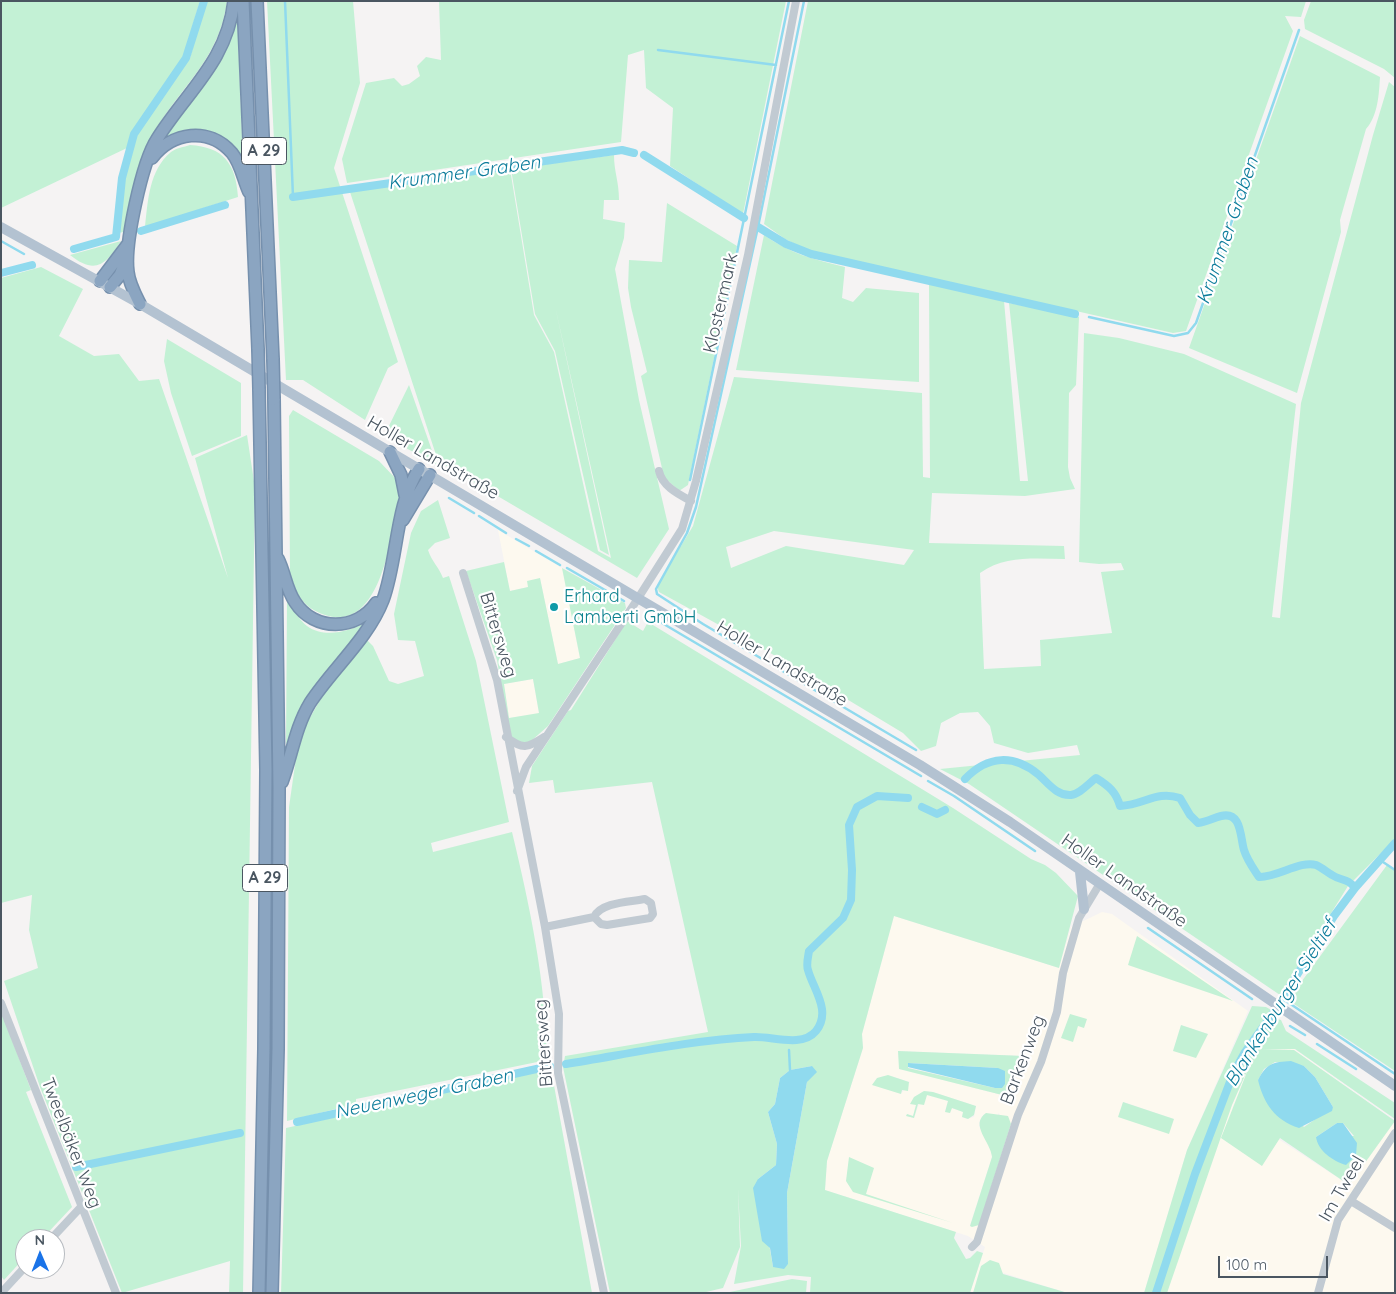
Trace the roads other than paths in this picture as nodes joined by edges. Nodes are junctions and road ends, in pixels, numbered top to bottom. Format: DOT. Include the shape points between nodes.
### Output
graph roads {
  1 [pos="234,1"];
  2 [pos="244,1"];
  3 [pos="257,1"];
  4 [pos="796,1"];
  5 [pos="145,168"];
  6 [pos="253,199"];
  7 [pos="1,227"];
  8 [pos="128,244"];
  9 [pos="127,260"];
  10 [pos="105,284"];
  11 [pos="140,304"];
  12 [pos="390,452"];
  13 [pos="419,469"];
  14 [pos="659,471"];
  15 [pos="430,475"];
  16 [pos="405,495"];
  17 [pos="691,501"];
  18 [pos="401,523"];
  19 [pos="276,556"];
  20 [pos="463,573"];
  21 [pos="386,589"];
  22 [pos="639,598"];
  23 [pos="548,734"];
  24 [pos="506,737"];
  25 [pos="279,789"];
  26 [pos="517,791"];
  27 [pos="1080,872"];
  28 [pos="1099,885"];
  29 [pos="1084,909"];
  30 [pos="594,917"];
  31 [pos="545,927"];
  32 [pos="1,1003"];
  33 [pos="1395,1086"];
  34 [pos="1395,1133"];
  35 [pos="1350,1201"];
  36 [pos="80,1208"];
  37 [pos="1395,1228"];
  38 [pos="60,1229"];
  39 [pos="972,1247"];
  40 [pos="15,1277"];
  41 [pos="1,1292"];
  42 [pos="116,1293"];
  43 [pos="259,1293"];
  44 [pos="272,1293"];
  45 [pos="604,1293"];
  46 [pos="1318,1293"];
  1 -- 5 [label="highway" via="219,54 155,141"];
  2 -- 6 [label="highway, A 29"];
  3 -- 19 [label="highway, A 29, bridge" via="274,399"];
  4 -- 17 [label="street, Klostermark" via="748,255"];
  5 -- 6 [label="highway" via="158,150 176,138 202,135 232,153"];
  5 -- 8 [label="highway"];
  6 -- 43 [label="highway, A 29, bridge" via="266,770"];
  7 -- 10 [label="main road, Holler Landstraße"];
  8 -- 9 [label="highway"];
  8 -- 10 [label="highway"];
  9 -- 10 [label="highway" via="120,275"];
  9 -- 11 [label="highway" via="128,274"];
  10 -- 11 [label="main road, Holler Landstraße"];
  11 -- 12 [label="main road, Holler Landstraße"];
  12 -- 13 [label="main road, Holler Landstraße"];
  12 -- 16 [label="highway" via="401,475"];
  13 -- 15 [label="main road, Holler Landstraße"];
  13 -- 16 [label="highway"];
  14 -- 17 [label="street" via="660,478 670,488"];
  15 -- 18 [label="highway"];
  15 -- 22 [label="main road, Holler Landstraße"];
  16 -- 18 [label="highway"];
  17 -- 22 [label="street, Klostermark" via="682,529"];
  18 -- 21 [label="highway"];
  19 -- 21 [label="highway" via="294,602 304,614 321,623 341,625 360,618"];
  19 -- 25 [label="highway, A 29"];
  20 -- 24 [label="street, Bittersweg" via="497,680"];
  21 -- 25 [label="highway" via="365,631 300,721"];
  22 -- 23 [label="street"];
  22 -- 27 [label="main road, Holler Landstraße" via="920,765 1010,822"];
  23 -- 24 [label="street" via="529,747 517,745"];
  23 -- 26 [label="street" via="526,767"];
  24 -- 26 [label="street, Bittersweg"];
  25 -- 44 [label="highway, A 29" via="278,1049"];
  26 -- 31 [label="street, Bittersweg"];
  27 -- 28 [label="main road, Holler Landstraße"];
  27 -- 29 [label="main road"];
  28 -- 29 [label="street, Barkenweg"];
  28 -- 33 [label="main road, Holler Landstraße"];
  29 -- 39 [label="street, Barkenweg" via="1063,973 1057,1012 1041,1062 1020,1108 977,1242"];
  30 -- 30 [label="street" via="600,924 608,926 650,918 653,914 651,903 645,899 603,907"];
  30 -- 31 [label="street"];
  31 -- 45 [label="street, Bittersweg" via="559,1014 558,1073"];
  32 -- 36 [label="street, Tweelbäker Weg"];
  34 -- 35 [label="street, Im Tweel"];
  35 -- 37 [label="street"];
  35 -- 46 [label="street, Im Tweel" via="1333,1234"];
  36 -- 38 [label="street"];
  36 -- 42 [label="street, Tweelbäker Weg"];
  40 -- 41 [label="street"];
}
